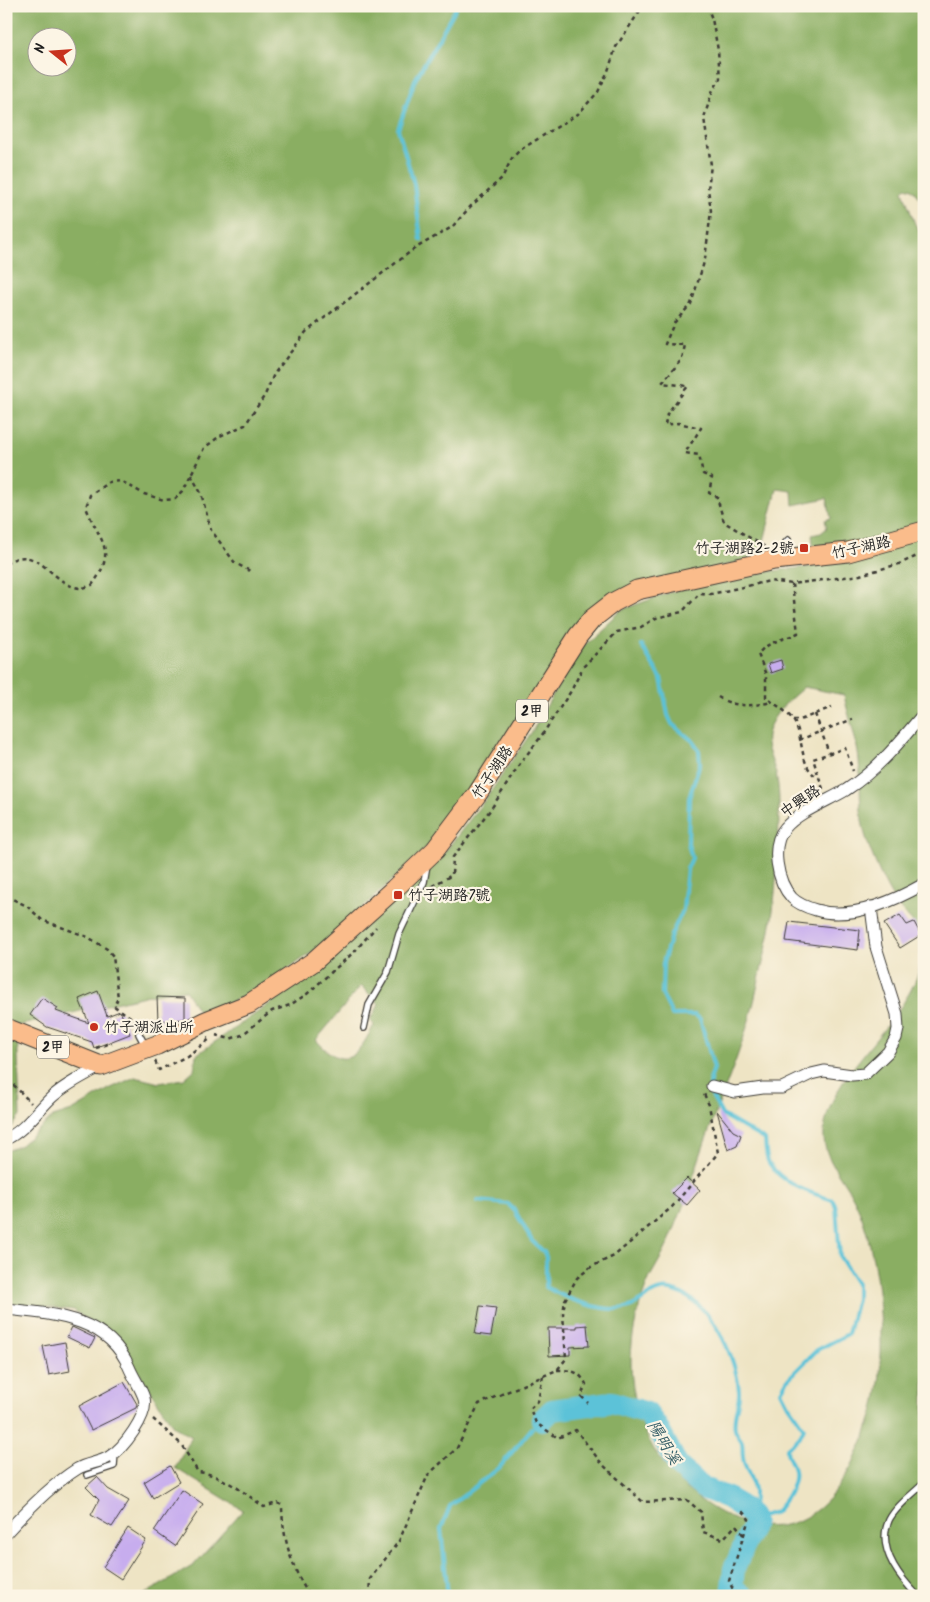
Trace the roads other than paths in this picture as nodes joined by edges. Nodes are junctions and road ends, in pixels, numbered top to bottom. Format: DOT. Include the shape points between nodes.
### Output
graph roads {
  1 [pos="924,531"];
  2 [pos="788,540"];
  3 [pos="774,556"];
  4 [pos="924,713"];
  5 [pos="429,855"];
  6 [pos="924,884"];
  7 [pos="871,907"];
  8 [pos="6,1028"];
  9 [pos="364,1028"];
  10 [pos="100,1066"];
  11 [pos="708,1086"];
  12 [pos="6,1139"];
  13 [pos="6,1309"];
  14 [pos="115,1453"];
  15 [pos="87,1475"];
  16 [pos="924,1483"];
  17 [pos="6,1533"];
  18 [pos="918,1596"];
  1 -- 3 [label="main road, 竹子湖路 / 2甲" via="848,552"];
  2 -- 3 [label="lane"];
  3 -- 5 [label="main road, 竹子湖路 / 2甲" via="637,590 592,619 478,793"];
  4 -- 7 [label="street, 中興路" via="880,764 785,828 776,843 776,860 793,898 822,912 840,913"];
  5 -- 9 [label="lane" via="420,892 400,934 388,972 369,1005"];
  5 -- 10 [label="main road, 竹子湖路 / 2甲" via="313,962 249,1004 148,1043"];
  6 -- 7 [label="street, 中興路"];
  7 -- 11 [label="street" via="876,947 897,1014 896,1038 888,1052 865,1074 824,1071 782,1088 734,1092"];
  8 -- 10 [label="main road, 2甲"];
  10 -- 12 [label="street, 竹子湖路" via="52,1096"];
  13 -- 14 [label="street" via="76,1319 98,1330 124,1355 145,1399 142,1419"];
  14 -- 15 [label="lane" via="114,1466"];
  14 -- 17 [label="street" via="78,1469 40,1499"];
  16 -- 18 [label="lane" via="889,1521 886,1546 901,1580"];
}
